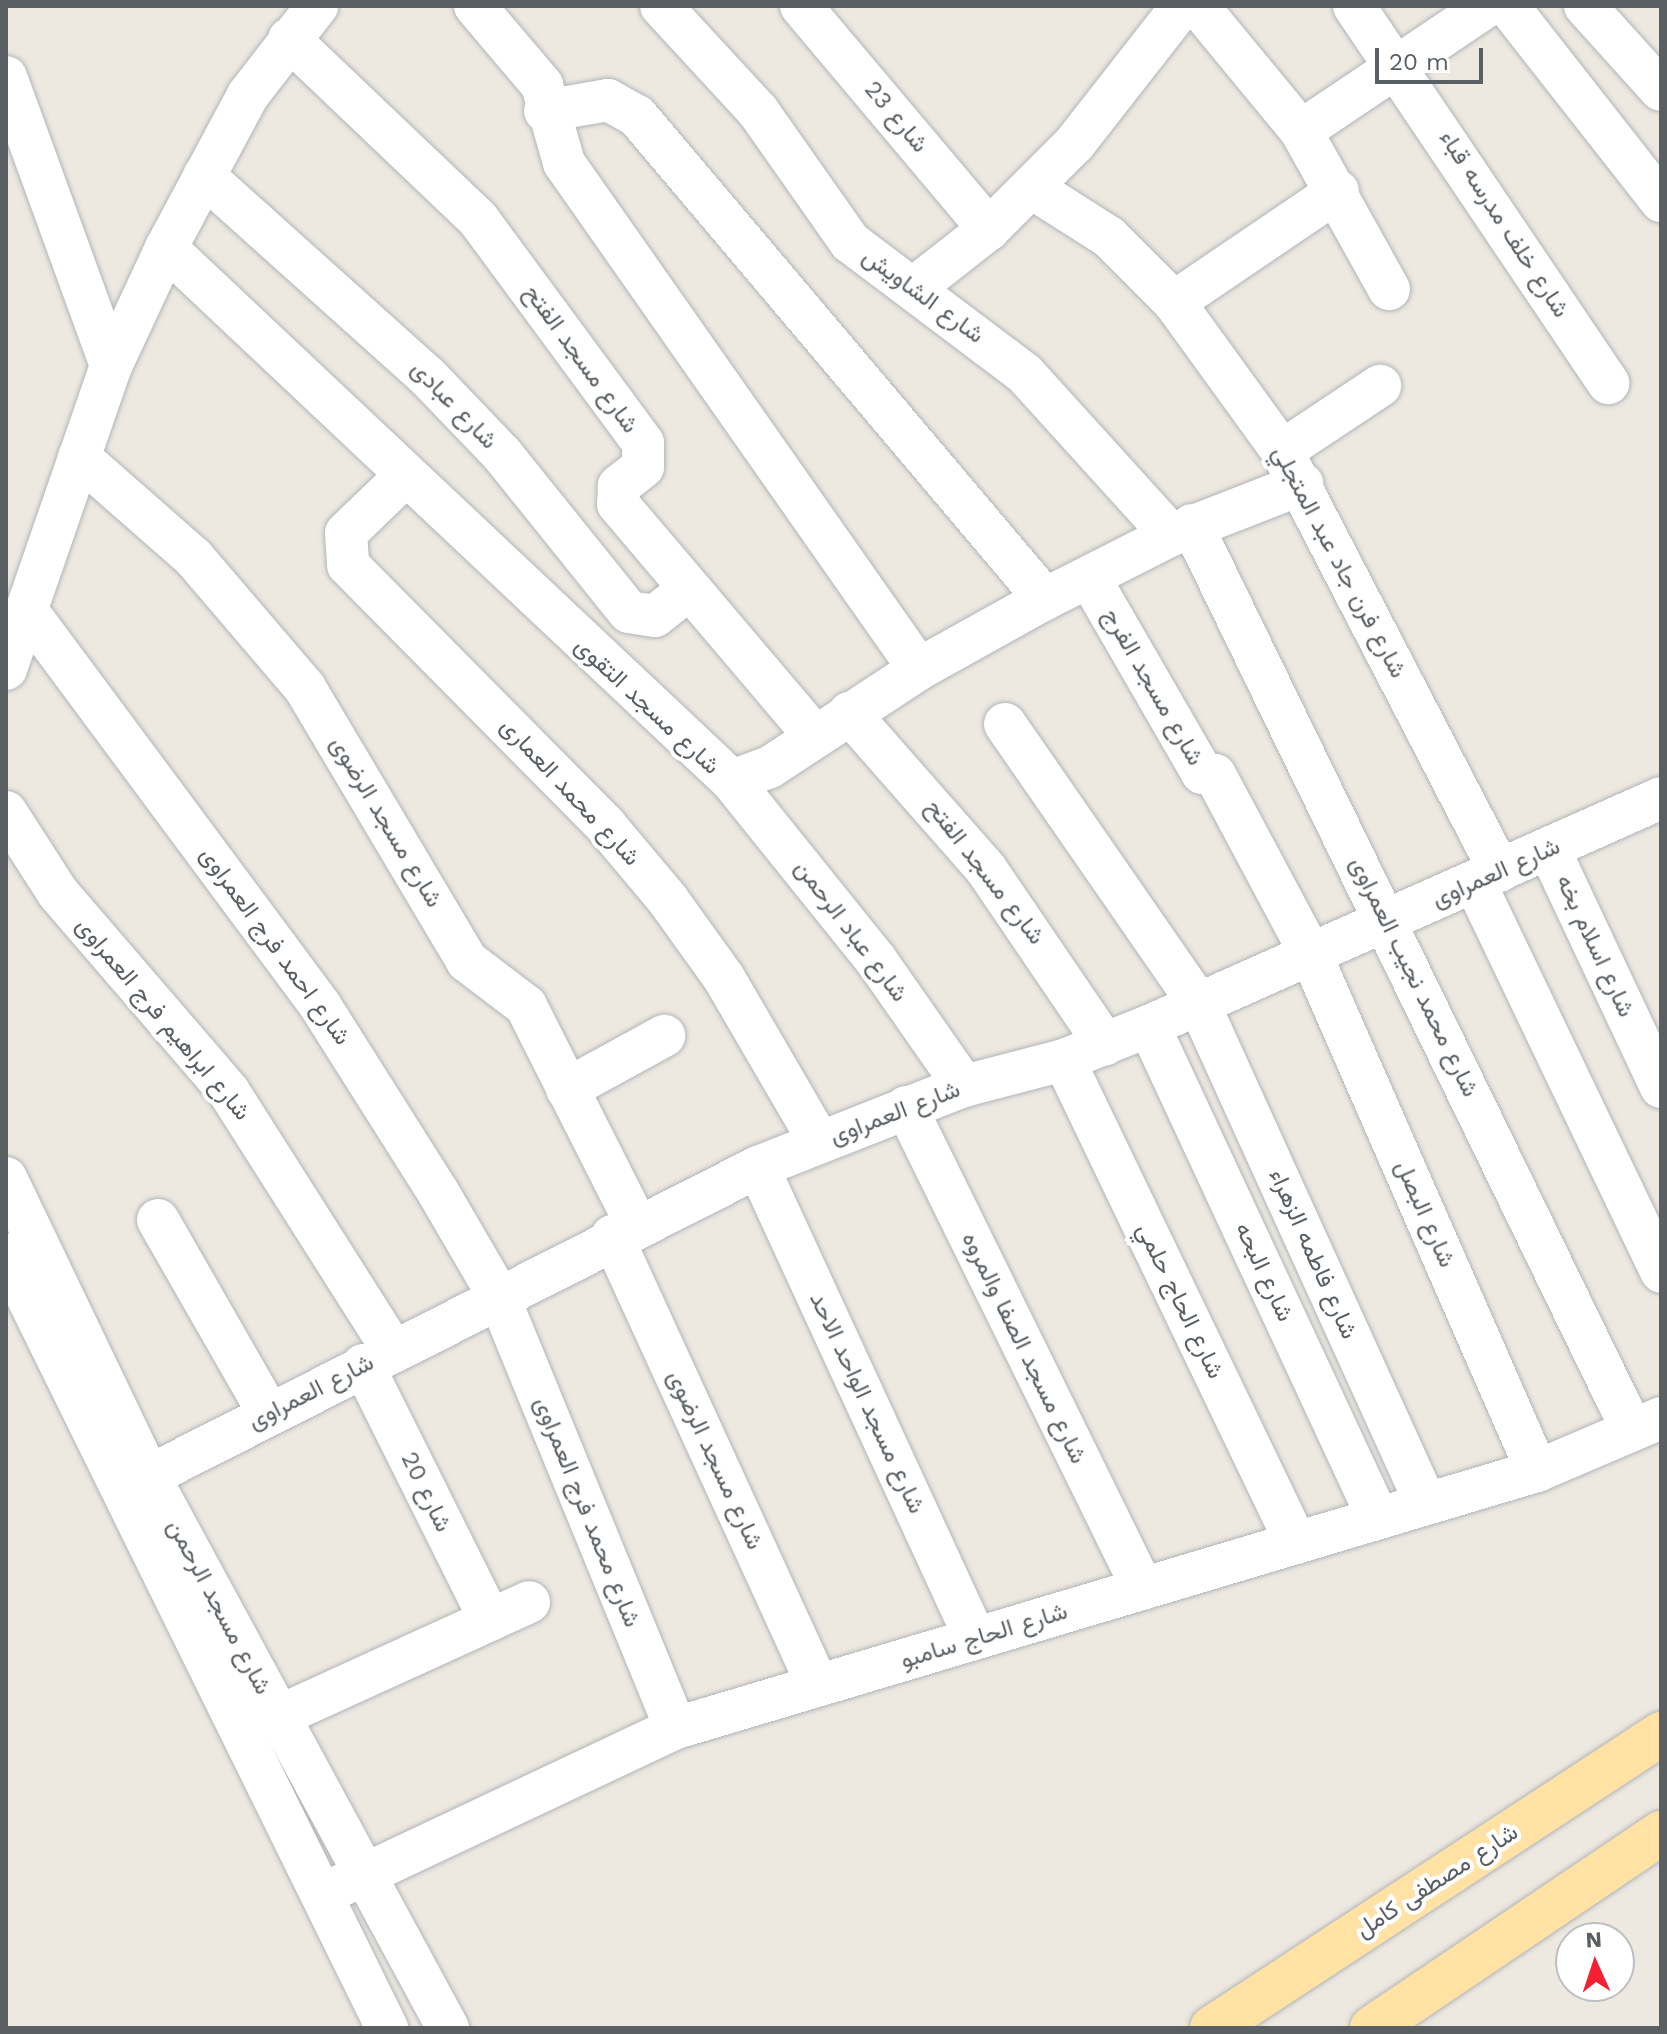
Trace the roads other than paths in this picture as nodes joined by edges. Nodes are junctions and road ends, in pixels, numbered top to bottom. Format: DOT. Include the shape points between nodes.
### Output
graph roads {
  1 [pos="317,6"];
  2 [pos="475,6"];
  3 [pos="661,6"];
  4 [pos="801,6"];
  5 [pos="1182,6"];
  6 [pos="1198,6"];
  7 [pos="1354,6"];
  8 [pos="1487,6"];
  9 [pos="1508,6"];
  10 [pos="1585,6"];
  11 [pos="289,39"];
  12 [pos="1400,66"];
  13 [pos="6,77"];
  14 [pos="1661,90"];
  15 [pos="545,111"];
  16 [pos="1301,131"];
  17 [pos="204,176"];
  18 [pos="1032,188"];
  19 [pos="1338,191"];
  20 [pos="1661,201"];
  21 [pos="989,229"];
  22 [pos="166,248"];
  23 [pos="915,287"];
  24 [pos="1389,289"];
  25 [pos="1174,302"];
  26 [pos="111,366"];
  27 [pos="1608,383"];
  28 [pos="1380,386"];
  29 [pos="79,457"];
  30 [pos="1292,467"];
  31 [pos="403,478"];
  32 [pos="1181,530"];
  33 [pos="1089,577"];
  34 [pos="687,591"];
  35 [pos="1045,599"];
  36 [pos="28,612"];
  37 [pos="6,669"];
  38 [pos="919,669"];
  39 [pos="849,713"];
  40 [pos="1005,724"];
  41 [pos="815,736"];
  42 [pos="732,781"];
  43 [pos="1659,804"];
  44 [pos="6,812"];
  45 [pos="1549,849"];
  46 [pos="1487,877"];
  47 [pos="1388,922"];
  48 [pos="1312,957"];
  49 [pos="1199,1004"];
  50 [pos="1149,1026"];
  51 [pos="664,1036"];
  52 [pos="1105,1044"];
  53 [pos="1064,1060"];
  54 [pos="964,1086"];
  55 [pos="1661,1087"];
  56 [pos="567,1089"];
  57 [pos="906,1107"];
  58 [pos="819,1141"];
  59 [pos="758,1167"];
  60 [pos="6,1178"];
  61 [pos="158,1220"];
  62 [pos="624,1230"];
  63 [pos="6,1254"];
  64 [pos="1661,1272"];
  65 [pos="498,1295"];
  66 [pos="378,1357"];
  67 [pos="269,1414"];
  68 [pos="1646,1424"];
  69 [pos="1537,1471"];
  70 [pos="149,1476"];
  71 [pos="1426,1504"];
  72 [pos="1378,1518"];
  73 [pos="1296,1543"];
  74 [pos="1143,1589"];
  75 [pos="529,1602"];
  76 [pos="490,1620"];
  77 [pos="975,1638"];
  78 [pos="818,1685"];
  79 [pos="277,1717"];
  80 [pos="676,1728"];
  81 [pos="1661,1734"];
  82 [pos="1661,1833"];
  83 [pos="359,1873"];
  84 [pos="323,1894"];
  85 [pos="387,2028"];
  86 [pos="448,2028"];
  87 [pos="1212,2028"];
  88 [pos="1372,2028"];
  1 -- 11 [label="street"];
  2 -- 15 [label="street" via="530,67"];
  3 -- 23 [label="street, شارع الشاويش" via="758,111 850,242"];
  4 -- 21 [label="street, شارع 23"];
  5 -- 18 [label="street"];
  6 -- 16 [label="street"];
  7 -- 12 [label="street, شارع خلف مدرسه قباء"];
  8 -- 12 [label="street"];
  9 -- 20 [label="street"];
  10 -- 14 [label="street"];
  11 -- 17 [label="street"];
  11 -- 34 [label="street, شارع مسجد الفتح" via="478,219 637,433 643,467 615,498"];
  12 -- 16 [label="street"];
  12 -- 27 [label="street, شارع خلف مدرسه قباء"];
  13 -- 26 [label="street"];
  15 -- 35 [label="street" via="608,100 637,116"];
  15 -- 38 [label="street" via="564,163"];
  16 -- 19 [label="street"];
  17 -- 22 [label="street"];
  17 -- 34 [label="street, شارع عبادى" via="428,377 501,453 629,612 655,616"];
  18 -- 21 [label="street"];
  18 -- 25 [label="street, شارع فرن جاد عبد المتجلي" via="1109,237"];
  19 -- 24 [label="street"];
  19 -- 25 [label="street"];
  21 -- 23 [label="street"];
  22 -- 26 [label="street"];
  22 -- 31 [label="street, شارع مسجد التقوى"];
  23 -- 32 [label="street, شارع الشاويش" via="1025,374"];
  25 -- 30 [label="street, شارع فرن جاد عبد المتجلي"];
  26 -- 29 [label="street"];
  28 -- 30 [label="street, شارع مسجد التقوى"];
  29 -- 36 [label="street"];
  29 -- 56 [label="street, شارع مسجد الرضوى" via="253,620 305,688 467,961 526,1006"];
  30 -- 32 [label="street, شارع مسجد التقوى"];
  30 -- 46 [label="street, شارع فرن جاد عبد المتجلي"];
  31 -- 42 [label="street, شارع مسجد التقوى"];
  31 -- 58 [label="street, شارع محمد العمارى" via="346,533 348,565 568,786 659,890 731,990"];
  32 -- 33 [label="street, شارع مسجد التقوى"];
  32 -- 47 [label="street, شارع محمد نجيب العمراوى"];
  33 -- 35 [label="street, شارع مسجد التقوى"];
  33 -- 48 [label="street, شارع مسجد الفرج" via="1202,773 1215,775"];
  34 -- 41 [label="street, شارع مسجد الفتح"];
  35 -- 38 [label="street, شارع مسجد التقوى"];
  36 -- 37 [label="street"];
  36 -- 65 [label="street, شارع احمد فرج العمراوى" via="321,1007"];
  38 -- 39 [label="street, شارع مسجد التقوى"];
  39 -- 41 [label="street, شارع مسجد التقوى"];
  39 -- 52 [label="street, شارع مسجد الفتح" via="986,869"];
  40 -- 49 [label="street, شارع فاطمه الزهراء"];
  41 -- 42 [label="street, شارع مسجد التقوى" via="749,779"];
  42 -- 54 [label="street, شارع عباد الرحمن" via="876,960"];
  43 -- 45 [label="street, شارع العمراوى"];
  44 -- 66 [label="street, شارع ابراهيم فرج العمراوى" via="58,893 237,1104"];
  45 -- 46 [label="street, شارع العمراوى"];
  45 -- 55 [label="street, شارع اسلام بخه"];
  46 -- 47 [label="street, شارع العمراوى"];
  46 -- 64 [label="street, شارع فرن جاد عبد المتجلي"];
  47 -- 48 [label="street, شارع العمراوى"];
  47 -- 68 [label="street, شارع محمد نجيب العمراوى"];
  48 -- 49 [label="street, شارع العمراوى"];
  48 -- 69 [label="street, شارع البصل"];
  49 -- 50 [label="street, شارع العمراوى"];
  49 -- 71 [label="street, شارع فاطمه الزهراء"];
  50 -- 52 [label="street, شارع العمراوى"];
  50 -- 72 [label="street, شارع البحه"];
  51 -- 56 [label="street"];
  52 -- 53 [label="street, شارع العمراوى"];
  53 -- 54 [label="street, شارع العمراوى"];
  53 -- 73 [label="street, شارع الحاج حلمي"];
  54 -- 57 [label="street, شارع العمراوى"];
  56 -- 62 [label="street, شارع مسجد الرضوى"];
  57 -- 58 [label="street, شارع العمراوى"];
  57 -- 74 [label="street, شارع مسجد الصفا والمروه"];
  58 -- 59 [label="street, شارع العمراوى"];
  59 -- 62 [label="street, شارع العمراوى"];
  59 -- 77 [label="street, شارع مسجد الواحد الاحد"];
  60 -- 70 [label="street, شارع مسجد الرحمن"];
  61 -- 67 [label="street"];
  62 -- 65 [label="street, شارع العمراوى"];
  62 -- 78 [label="street, شارع مسجد الرضوى"];
  63 -- 84 [label="street, شارع مسجد الرحمن"];
  65 -- 66 [label="street, شارع العمراوى"];
  65 -- 80 [label="street, شارع محمد فرج العمراوى"];
  66 -- 67 [label="street, شارع العمراوى"];
  66 -- 76 [label="street, شارع 20"];
  67 -- 70 [label="street, شارع العمراوى"];
  68 -- 69 [label="street, شارع الحاج سامبو"];
  69 -- 71 [label="street, شارع الحاج سامبو"];
  70 -- 79 [label="street, شارع مسجد الرحمن"];
  71 -- 72 [label="street, شارع الحاج سامبو"];
  72 -- 73 [label="street, شارع الحاج سامبو"];
  73 -- 74 [label="street, شارع الحاج سامبو"];
  74 -- 77 [label="street, شارع الحاج سامبو"];
  75 -- 76 [label="street"];
  76 -- 79 [label="street"];
  77 -- 78 [label="street, شارع الحاج سامبو"];
  78 -- 80 [label="street, شارع الحاج سامبو"];
  79 -- 83 [label="street, شارع مسجد الرحمن"];
  80 -- 83 [label="street, شارع الحاج سامبو"];
  81 -- 87 [label="main road, شارع مصطفى كامل"];
  82 -- 88 [label="main road"];
  83 -- 84 [label="street, شارع الحاج سامبو"];
  83 -- 86 [label="street, شارع مسجد الرحمن"];
  84 -- 85 [label="street, شارع مسجد الرحمن"];
}
